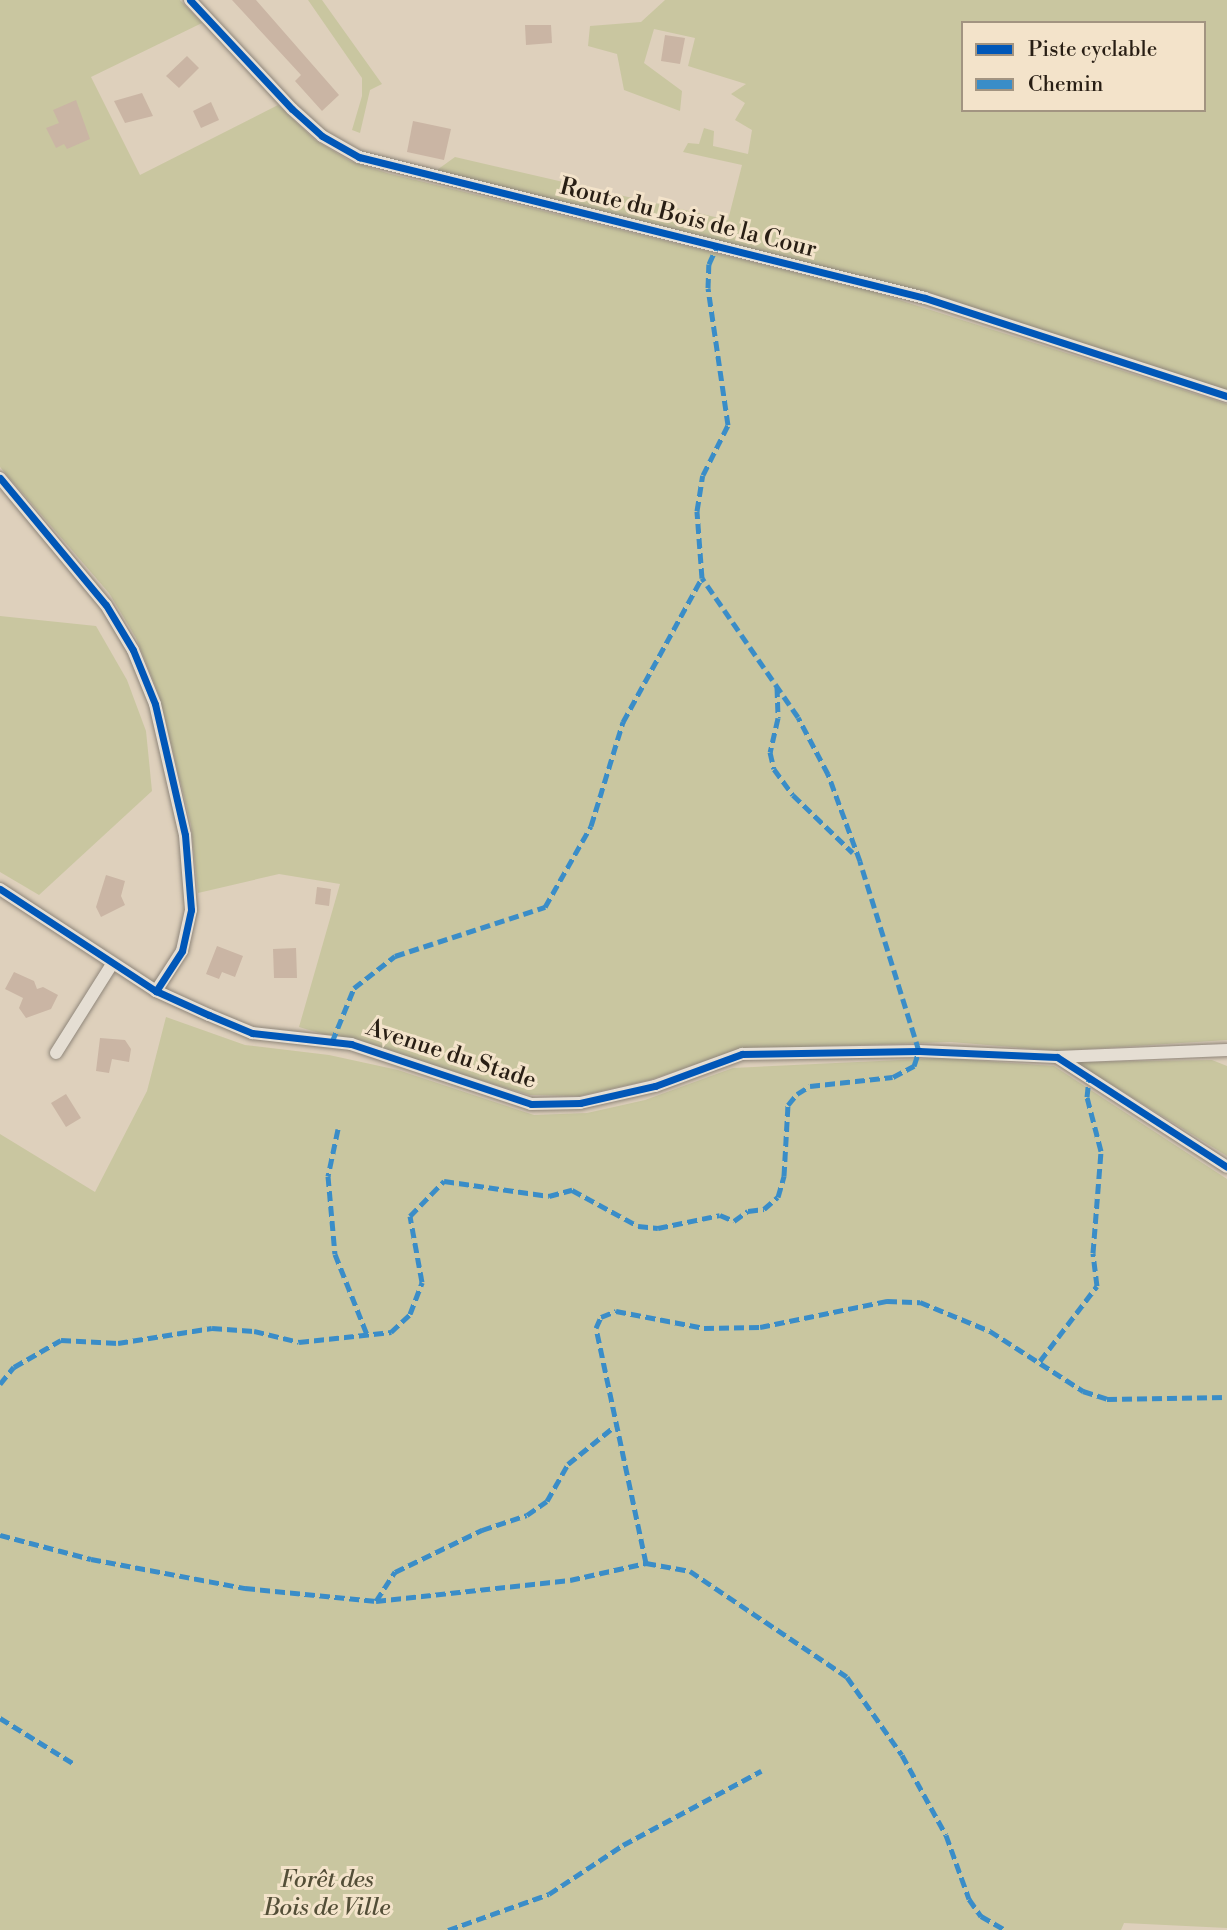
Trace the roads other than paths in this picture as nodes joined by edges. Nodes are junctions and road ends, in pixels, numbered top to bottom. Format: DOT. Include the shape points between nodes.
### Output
graph roads {
  1 [pos="190,0"];
  2 [pos="1227,396"];
  3 [pos="0,478"];
  4 [pos="0,889"];
  5 [pos="112,964"];
  6 [pos="156,991"];
  7 [pos="1227,1050"];
  8 [pos="56,1053"];
  9 [pos="1057,1057"];
  10 [pos="1227,1167"];
  1 -- 2 [label="street, Route du Bois de la Cour" via="292,109 322,136 359,157 925,298"];
  3 -- 6 [label="street" via="106,604 133,650 155,704 185,835 191,910 182,951"];
  4 -- 5 [label="street, Avenue du Stade"];
  5 -- 6 [label="street, Avenue du Stade"];
  5 -- 8 [label="street"];
  6 -- 9 [label="street, Avenue du Stade" via="252,1032 351,1044 531,1104 580,1103 643,1089 742,1054 919,1051"];
  7 -- 9 [label="street, Avenue du Stade"];
  9 -- 10 [label="street"];
}
